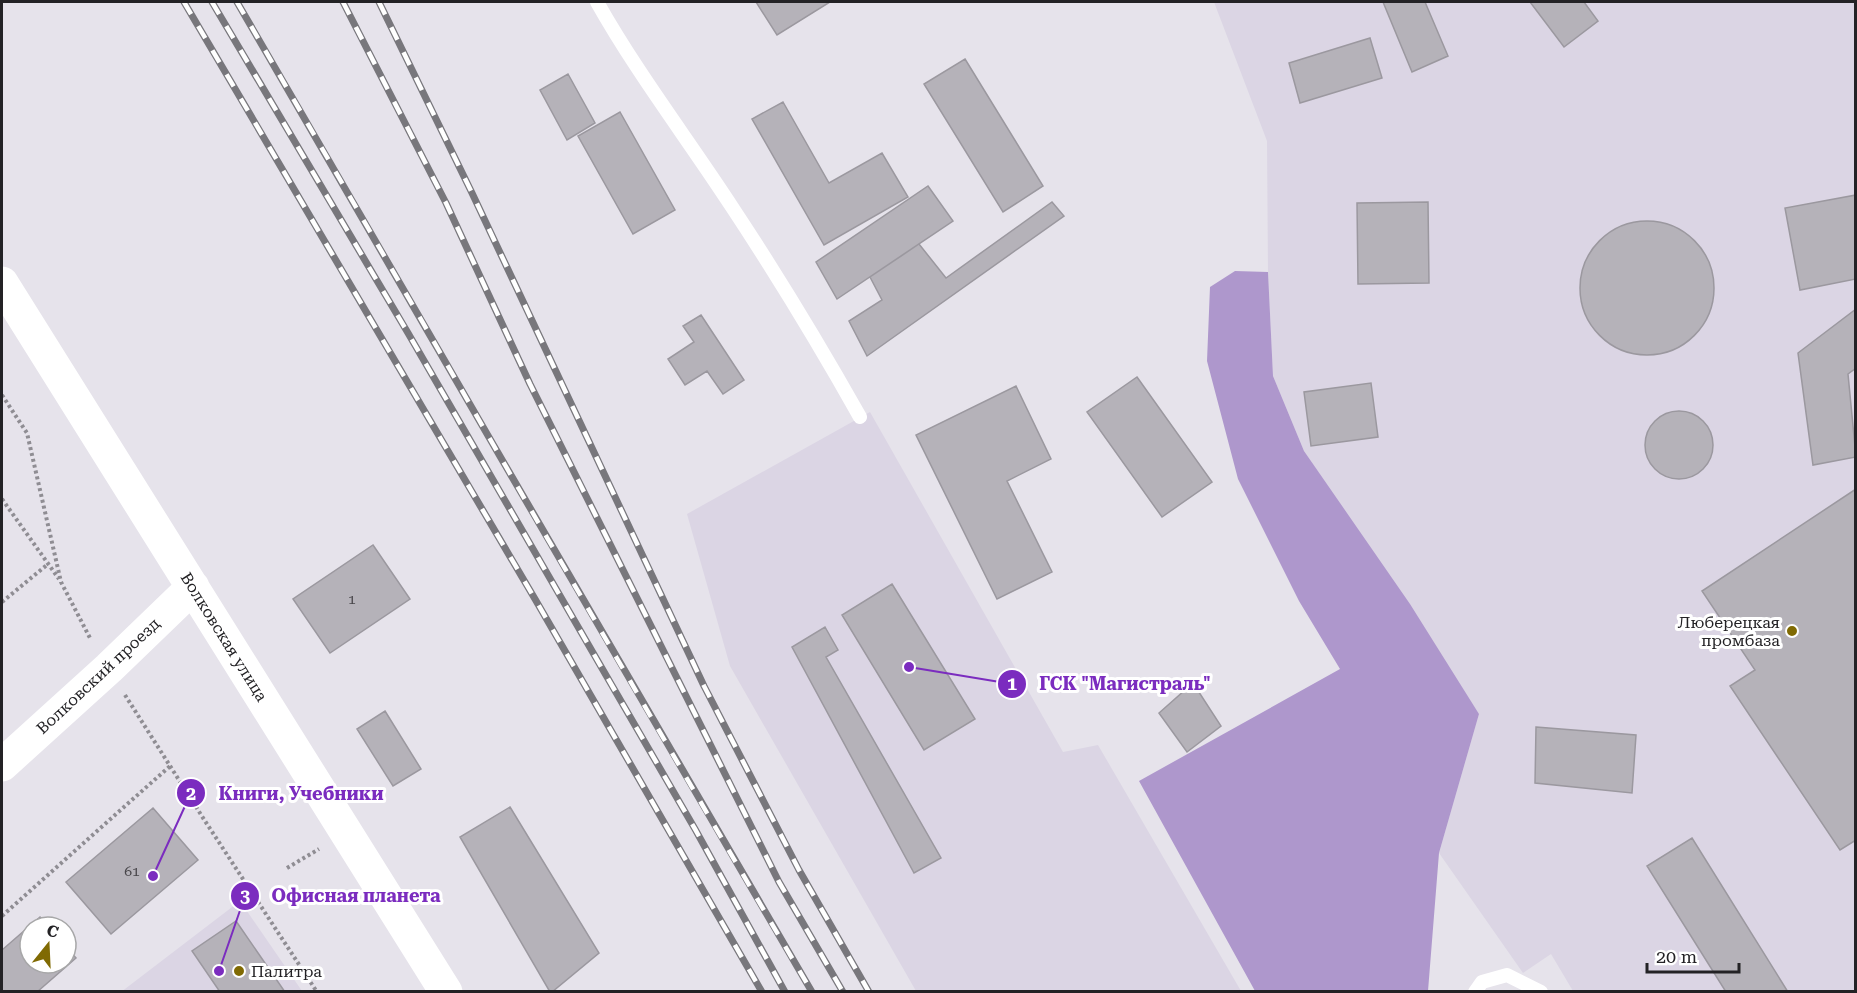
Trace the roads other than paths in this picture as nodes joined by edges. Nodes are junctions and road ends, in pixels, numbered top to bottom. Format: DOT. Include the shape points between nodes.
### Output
graph roads {
  1 [pos="597,2"];
  2 [pos="2,283"];
  3 [pos="860,417"];
  4 [pos="193,587"];
  5 [pos="2,765"];
  6 [pos="446,992"];
  7 [pos="1475,992"];
  8 [pos="1540,992"];
  1 -- 3 [label="lane" via="732,206"];
  2 -- 4 [label="main road, Волковская улица"];
  4 -- 5 [label="main road, Волковский проезд"];
  4 -- 6 [label="main road, Волковская улица"];
  7 -- 8 [label="lane" via="1482,982 1507,975"];
}
